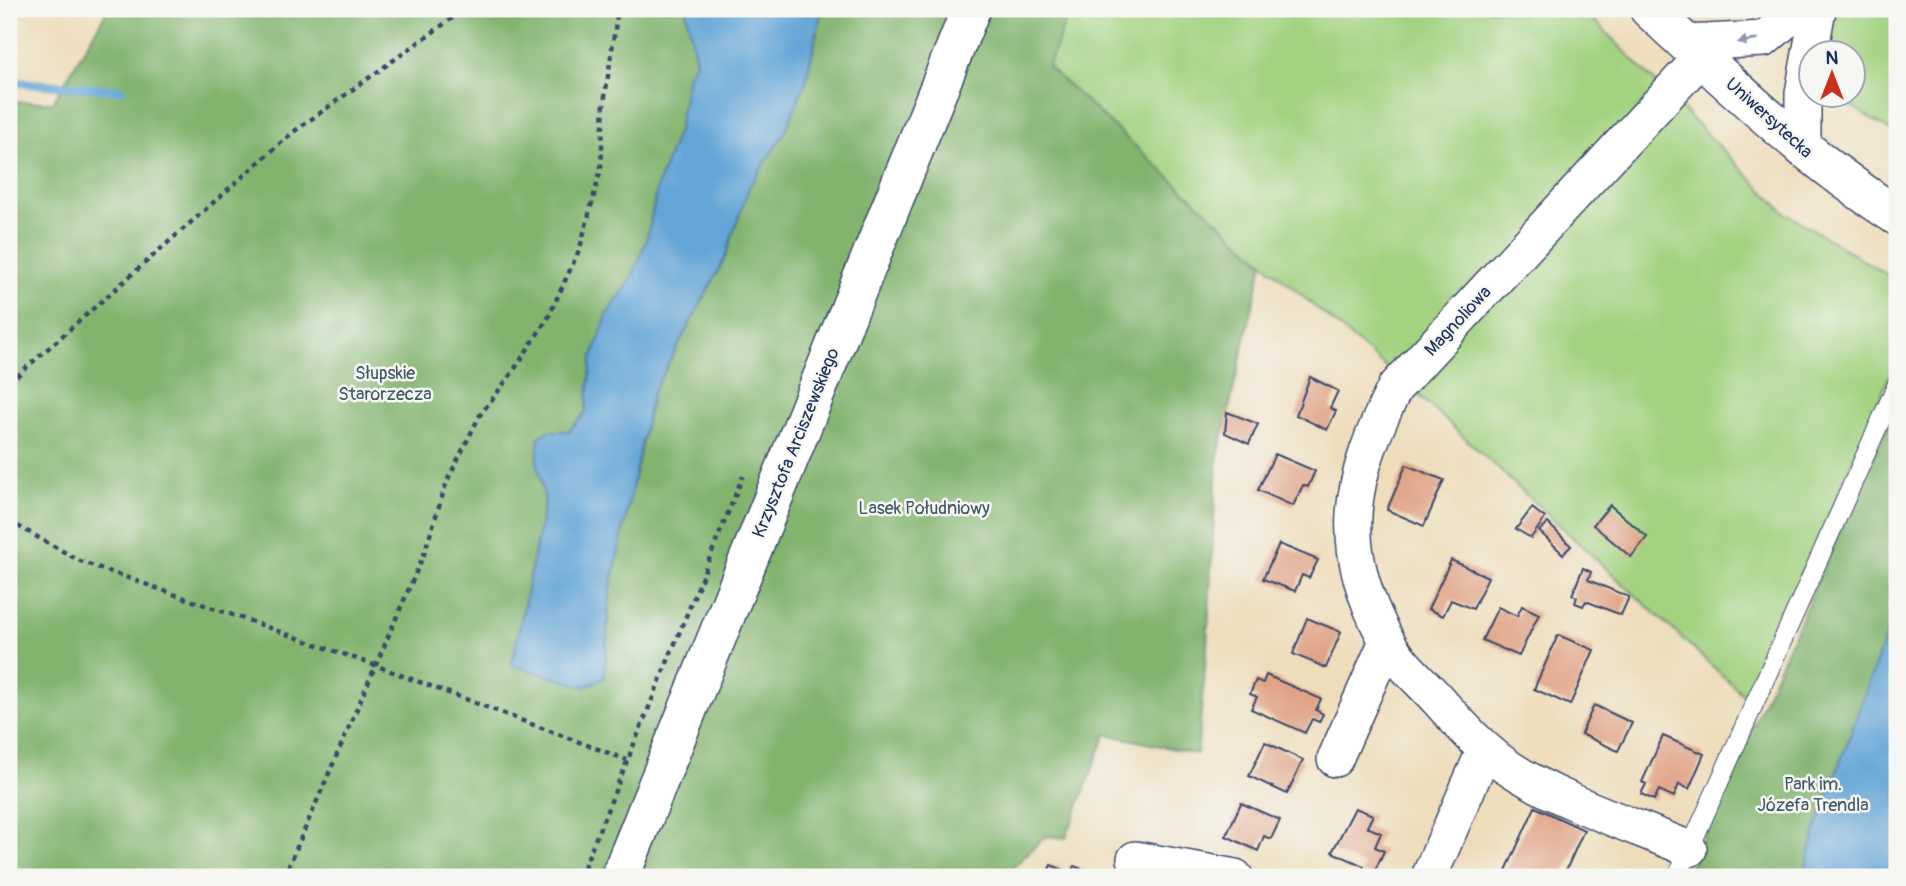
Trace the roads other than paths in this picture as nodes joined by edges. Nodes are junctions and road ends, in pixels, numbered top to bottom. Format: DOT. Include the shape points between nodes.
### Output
graph roads {
  1 [pos="971,9"];
  2 [pos="1649,9"];
  3 [pos="1799,9"];
  4 [pos="1818,9"];
  5 [pos="1694,51"];
  6 [pos="1803,150"];
  7 [pos="1897,216"];
  8 [pos="1897,384"];
  9 [pos="1387,641"];
  10 [pos="1485,749"];
  11 [pos="1335,759"];
  12 [pos="1135,859"];
  13 [pos="1683,863"];
  14 [pos="621,877"];
  15 [pos="1235,877"];
  16 [pos="1429,877"];
  1 -- 14 [label="street, Krzysztofa Arciszewskiego"];
  2 -- 5 [label="street, Uniwersytecka"];
  3 -- 5 [label="street, one-way" via="1764,39"];
  4 -- 6 [label="street" via="1803,93"];
  5 -- 6 [label="street, Uniwersytecka"];
  5 -- 9 [label="street, Magnoliowa" via="1395,388 1366,454 1353,498 1359,567"];
  6 -- 7 [label="street, Uniwersytecka"];
  8 -- 13 [label="lane, Magnoliowa"];
  9 -- 10 [label="street, Magnoliowa"];
  9 -- 11 [label="street"];
  10 -- 13 [label="street, Magnoliowa" via="1510,769"];
  10 -- 16 [label="street"];
  12 -- 15 [label="street"];
}
